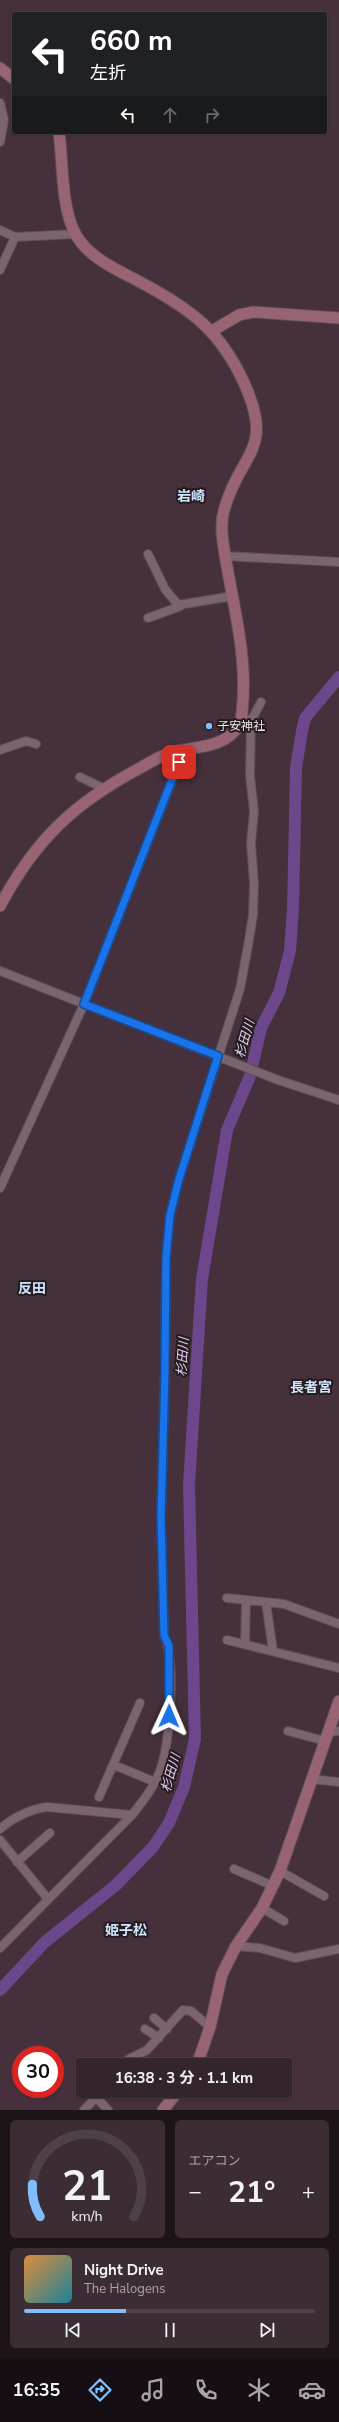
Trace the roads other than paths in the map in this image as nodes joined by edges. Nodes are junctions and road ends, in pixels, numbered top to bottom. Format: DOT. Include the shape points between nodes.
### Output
graph roads {
  1 [pos="1,70"];
  2 [pos="12,78"];
  3 [pos="0,103"];
  4 [pos="59,134"];
  5 [pos="0,142"];
  6 [pos="0,230"];
  7 [pos="76,234"];
  8 [pos="15,237"];
  9 [pos="0,270"];
  10 [pos="339,318"];
  11 [pos="212,331"];
  12 [pos="148,554"];
  13 [pos="226,556"];
  14 [pos="339,562"];
  15 [pos="233,596"];
  16 [pos="181,606"];
  17 [pos="148,618"];
  18 [pos="261,702"];
  19 [pos="247,719"];
  20 [pos="36,744"];
  21 [pos="0,750"];
  22 [pos="184,750"];
  23 [pos="80,777"];
  24 [pos="105,789"];
  25 [pos="0,906"];
  26 [pos="0,971"];
  27 [pos="84,1004"];
  28 [pos="221,1057"];
  29 [pos="339,1100"];
  30 [pos="0,1188"];
  31 [pos="227,1598"];
  32 [pos="246,1600"];
  33 [pos="266,1602"];
  34 [pos="339,1624"];
  35 [pos="227,1640"];
  36 [pos="245,1644"];
  37 [pos="273,1651"];
  38 [pos="339,1668"];
  39 [pos="339,1701"];
  40 [pos="140,1703"];
  41 [pos="337,1713"];
  42 [pos="288,1731"];
  43 [pos="331,1734"];
  44 [pos="114,1765"];
  45 [pos="311,1779"];
  46 [pos="155,1782"];
  47 [pos="339,1782"];
  48 [pos="99,1798"];
  49 [pos="132,1815"];
  50 [pos="0,1829"];
  51 [pos="50,1833"];
  52 [pos="0,1840"];
  53 [pos="17,1862"];
  54 [pos="234,1869"];
  55 [pos="280,1871"];
  56 [pos="273,1886"];
  57 [pos="324,1896"];
  58 [pos="48,1899"];
  59 [pos="262,1908"];
  60 [pos="284,1921"];
  61 [pos="236,1946"];
  62 [pos="0,1948"];
  63 [pos="339,1949"];
  64 [pos="154,2018"];
  65 [pos="210,2027"];
  66 [pos="145,2029"];
  67 [pos="166,2029"];
  68 [pos="159,2038"];
  69 [pos="131,2058"];
  70 [pos="200,2058"];
  71 [pos="95,2098"];
  72 [pos="97,2098"];
  73 [pos="173,2098"];
  74 [pos="84,2110"];
  75 [pos="108,2110"];
  76 [pos="164,2110"];
  1 -- 2 [label="street"];
  3 -- 5 [label="street" via="4,120"];
  4 -- 7 [label="street" via="68,211"];
  6 -- 8 [label="street"];
  7 -- 8 [label="street"];
  7 -- 11 [label="street" via="86,249 101,260 179,304"];
  8 -- 9 [label="street"];
  10 -- 11 [label="street" via="253,312 239,315"];
  11 -- 13 [label="street" via="245,385 257,424 253,452 224,508 222,521"];
  12 -- 16 [label="street" via="166,589 173,600"];
  13 -- 14 [label="street"];
  13 -- 15 [label="street"];
  15 -- 16 [label="street"];
  15 -- 19 [label="street" via="243,655"];
  16 -- 17 [label="street"];
  18 -- 19 [label="street"];
  19 -- 22 [label="street" via="228,738"];
  19 -- 28 [label="street" via="254,811 251,843 254,884 252,915 240,989"];
  20 -- 21 [label="street" via="26,741"];
  22 -- 24 [label="street" via="171,752"];
  22 -- 27 [label="street"];
  23 -- 24 [label="street"];
  24 -- 25 [label="street" via="67,816 45,838 14,879"];
  26 -- 27 [label="street"];
  27 -- 28 [label="street"];
  27 -- 30 [label="street"];
  28 -- 29 [label="street" via="278,1080"];
  28 -- 46 [label="street" via="179,1179 170,1215 166,1258 161,1517 164,1635 169,1646 169,1716 164,1757"];
  31 -- 32 [label="street"];
  32 -- 33 [label="street"];
  32 -- 36 [label="street"];
  33 -- 34 [label="street" via="284,1604"];
  33 -- 37 [label="street"];
  35 -- 36 [label="street"];
  36 -- 37 [label="street"];
  37 -- 38 [label="street"];
  39 -- 41 [label="street"];
  40 -- 44 [label="street"];
  41 -- 43 [label="street"];
  42 -- 43 [label="street"];
  43 -- 45 [label="street"];
  44 -- 46 [label="street"];
  44 -- 48 [label="street"];
  45 -- 47 [label="street"];
  45 -- 55 [label="street"];
  46 -- 49 [label="street"];
  49 -- 50 [label="street" via="48,1806 17,1818"];
  49 -- 58 [label="street"];
  51 -- 53 [label="street"];
  52 -- 53 [label="street"];
  53 -- 58 [label="street"];
  54 -- 56 [label="street"];
  55 -- 56 [label="street"];
  55 -- 57 [label="street" via="297,1878"];
  56 -- 59 [label="street"];
  58 -- 62 [label="street"];
  59 -- 60 [label="street"];
  59 -- 61 [label="street"];
  61 -- 63 [label="street" via="260,1948 295,1958"];
  61 -- 65 [label="street" via="222,1974"];
  64 -- 67 [label="street"];
  65 -- 67 [label="street" via="187,2009 181,2011"];
  65 -- 70 [label="street"];
  66 -- 68 [label="street"];
  67 -- 68 [label="street"];
  68 -- 69 [label="street" via="147,2050"];
  71 -- 74 [label="street"];
  72 -- 75 [label="street"];
  73 -- 76 [label="street"];
}
